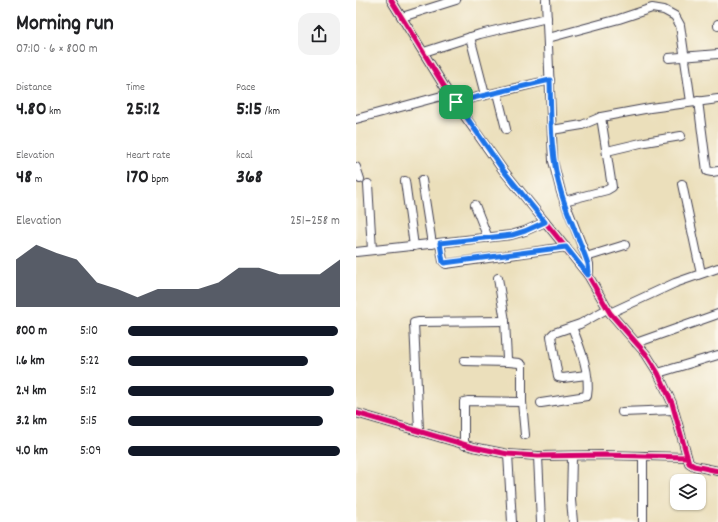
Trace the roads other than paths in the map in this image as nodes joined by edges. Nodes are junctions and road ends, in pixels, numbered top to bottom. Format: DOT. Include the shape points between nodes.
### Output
graph roads {
  1 [pos="391,0"];
  2 [pos="456,0"];
  3 [pos="546,0"];
  4 [pos="402,17"];
  5 [pos="548,18"];
  6 [pos="470,37"];
  7 [pos="548,38"];
  8 [pos="424,52"];
  9 [pos="718,54"];
  10 [pos="684,56"];
  11 [pos="669,58"];
  12 [pos="550,80"];
  13 [pos="497,93"];
  14 [pos="449,94"];
  15 [pos="485,95"];
  16 [pos="718,99"];
  17 [pos="694,101"];
  18 [pos="456,102"];
  19 [pos="601,117"];
  20 [pos="356,119"];
  21 [pos="506,129"];
  22 [pos="552,130"];
  23 [pos="681,136"];
  24 [pos="607,150"];
  25 [pos="356,167"];
  26 [pos="718,171"];
  27 [pos="360,179"];
  28 [pos="422,180"];
  29 [pos="405,181"];
  30 [pos="368,184"];
  31 [pos="682,184"];
  32 [pos="564,201"];
  33 [pos="475,205"];
  34 [pos="545,222"];
  35 [pos="488,238"];
  36 [pos="436,243"];
  37 [pos="624,245"];
  38 [pos="414,246"];
  39 [pos="566,247"];
  40 [pos="372,250"];
  41 [pos="356,252"];
  42 [pos="586,258"];
  43 [pos="718,268"];
  44 [pos="701,274"];
  45 [pos="588,275"];
  46 [pos="498,278"];
  47 [pos="608,311"];
  48 [pos="718,314"];
  49 [pos="505,321"];
  50 [pos="572,327"];
  51 [pos="636,342"];
  52 [pos="718,354"];
  53 [pos="464,361"];
  54 [pos="509,362"];
  55 [pos="658,373"];
  56 [pos="586,375"];
  57 [pos="522,402"];
  58 [pos="542,403"];
  59 [pos="674,410"];
  60 [pos="622,412"];
  61 [pos="356,413"];
  62 [pos="419,431"];
  63 [pos="525,435"];
  64 [pos="464,445"];
  65 [pos="508,454"];
  66 [pos="538,456"];
  67 [pos="643,456"];
  68 [pos="572,457"];
  69 [pos="687,457"];
  70 [pos="718,471"];
  71 [pos="512,522"];
  72 [pos="541,522"];
  73 [pos="573,522"];
  74 [pos="643,522"];
  1 -- 4 [label="street"];
  2 -- 4 [label="street"];
  3 -- 5 [label="street"];
  4 -- 8 [label="street"];
  5 -- 6 [label="street"];
  5 -- 7 [label="street"];
  6 -- 8 [label="street"];
  6 -- 15 [label="street"];
  7 -- 10 [label="street" via="659,8 675,16 678,21"];
  7 -- 12 [label="street"];
  8 -- 14 [label="street"];
  9 -- 10 [label="street"];
  10 -- 11 [label="street"];
  10 -- 17 [label="street"];
  12 -- 13 [label="street"];
  12 -- 22 [label="street"];
  13 -- 15 [label="street"];
  13 -- 21 [label="street"];
  14 -- 18 [label="street"];
  14 -- 20 [label="street"];
  15 -- 18 [label="street"];
  16 -- 17 [label="street"];
  17 -- 19 [label="street"];
  17 -- 26 [label="street" via="707,171"];
  18 -- 34 [label="street" via="503,170"];
  19 -- 22 [label="street" via="582,125"];
  19 -- 24 [label="street"];
  22 -- 32 [label="street" via="554,161"];
  23 -- 24 [label="street"];
  24 -- 32 [label="street" via="611,189"];
  25 -- 27 [label="street"];
  28 -- 36 [label="street"];
  29 -- 38 [label="street"];
  30 -- 40 [label="street"];
  31 -- 44 [label="street"];
  32 -- 42 [label="street"];
  33 -- 35 [label="street"];
  34 -- 35 [label="street" via="518,233"];
  34 -- 39 [label="street"];
  35 -- 36 [label="street"];
  36 -- 38 [label="street"];
  36 -- 39 [label="street" via="446,264"];
  37 -- 42 [label="street"];
  38 -- 40 [label="street"];
  39 -- 45 [label="street"];
  40 -- 41 [label="street"];
  42 -- 45 [label="street"];
  43 -- 44 [label="street"];
  44 -- 47 [label="street"];
  45 -- 47 [label="street"];
  46 -- 49 [label="street"];
  47 -- 50 [label="street"];
  47 -- 51 [label="street"];
  48 -- 51 [label="street"];
  49 -- 54 [label="street"];
  49 -- 62 [label="street" via="414,323"];
  50 -- 56 [label="street" via="581,349"];
  50 -- 56 [label="street" via="551,336 558,376 563,378"];
  51 -- 55 [label="street"];
  52 -- 55 [label="street"];
  53 -- 54 [label="street"];
  54 -- 57 [label="street" via="522,365"];
  55 -- 59 [label="street"];
  56 -- 58 [label="street" via="587,396"];
  57 -- 63 [label="street"];
  57 -- 64 [label="street" via="464,402"];
  59 -- 60 [label="street"];
  59 -- 69 [label="street"];
  61 -- 62 [label="street"];
  62 -- 64 [label="street"];
  64 -- 65 [label="street"];
  65 -- 66 [label="street"];
  65 -- 71 [label="street"];
  66 -- 68 [label="street"];
  66 -- 72 [label="street"];
  67 -- 68 [label="street"];
  67 -- 69 [label="street"];
  67 -- 74 [label="street"];
  68 -- 73 [label="street"];
  69 -- 70 [label="street" via="694,466"];
}
